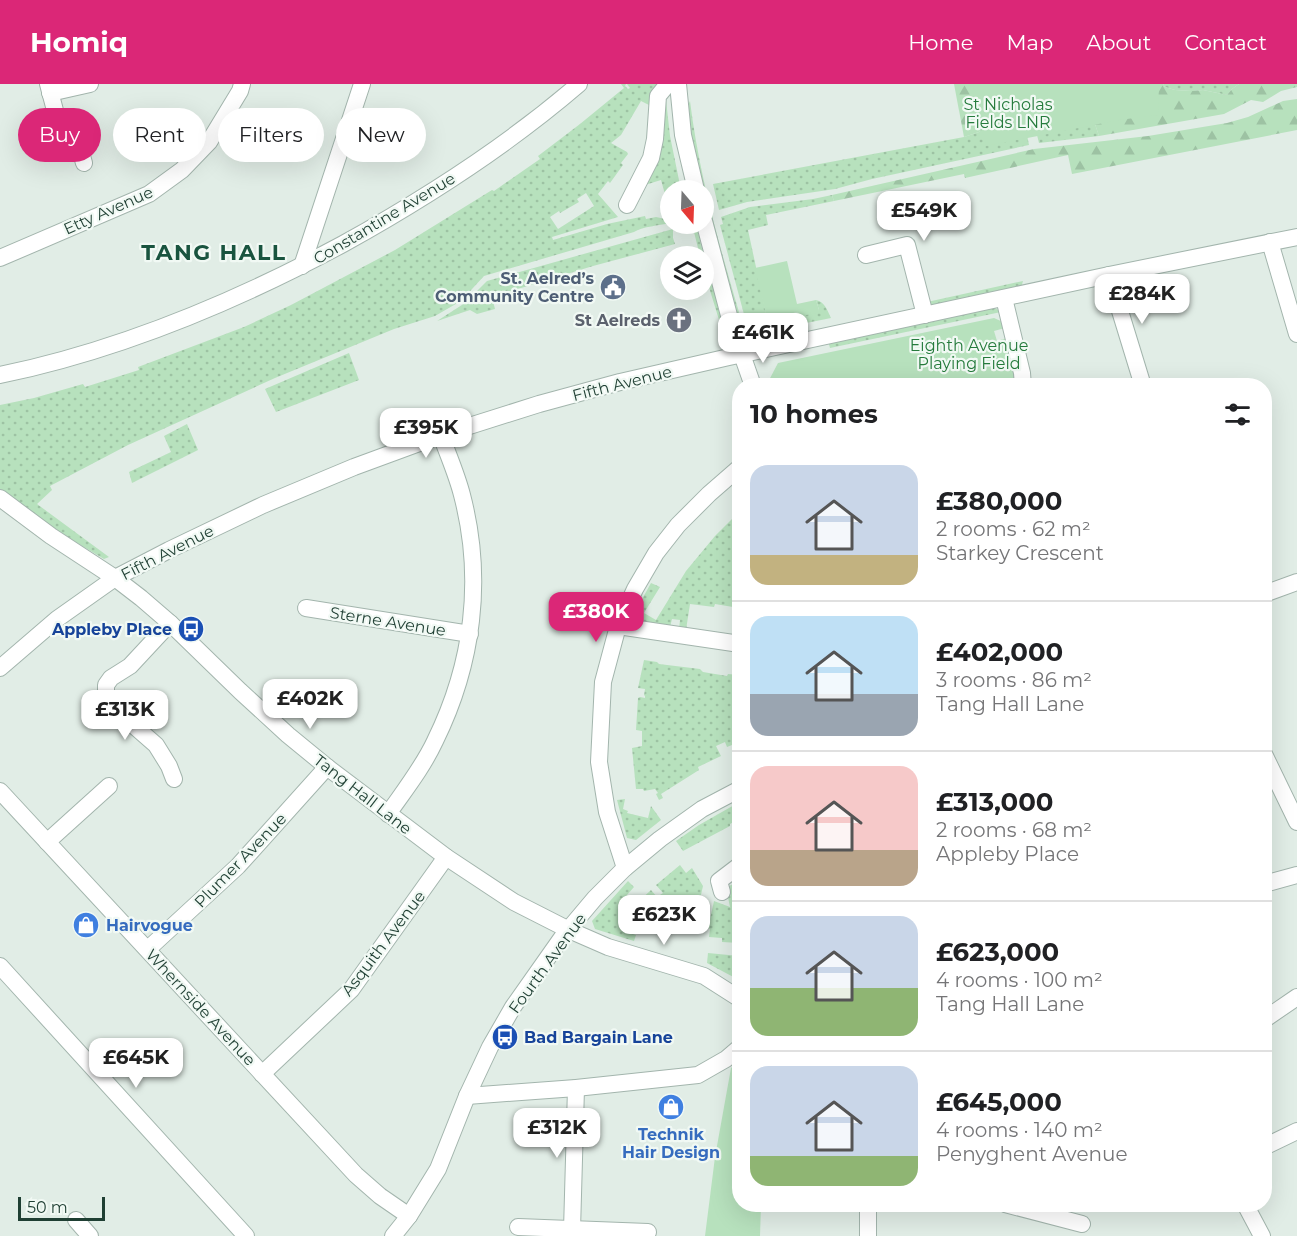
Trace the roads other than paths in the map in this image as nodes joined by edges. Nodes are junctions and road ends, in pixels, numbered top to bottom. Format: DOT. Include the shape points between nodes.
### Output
graph roads {
  1 [pos="90,84"];
  2 [pos="242,84"];
  3 [pos="362,84"];
  4 [pos="579,84"];
  5 [pos="668,84"];
  6 [pos="678,84"];
  7 [pos="49,89"];
  8 [pos="84,163"];
  9 [pos="693,180"];
  10 [pos="627,205"];
  11 [pos="707,234"];
  12 [pos="1297,237"];
  13 [pos="1270,242"];
  14 [pos="866,255"];
  15 [pos="0,258"];
  16 [pos="302,266"];
  17 [pos="1109,275"];
  18 [pos="1004,298"];
  19 [pos="925,315"];
  20 [pos="1297,334"];
  21 [pos="741,354"];
  22 [pos="0,375"];
  23 [pos="750,378"];
  24 [pos="1022,378"];
  25 [pos="1141,378"];
  26 [pos="441,435"];
  27 [pos="732,474"];
  28 [pos="0,498"];
  29 [pos="115,578"];
  30 [pos="1297,582"];
  31 [pos="1272,591"];
  32 [pos="306,608"];
  33 [pos="170,624"];
  34 [pos="618,626"];
  35 [pos="471,634"];
  36 [pos="732,643"];
  37 [pos="0,667"];
  38 [pos="327,767"];
  39 [pos="174,769"];
  40 [pos="1272,770"];
  41 [pos="109,786"];
  42 [pos="0,791"];
  43 [pos="732,793"];
  44 [pos="388,814"];
  45 [pos="1297,822"];
  46 [pos="47,842"];
  47 [pos="446,857"];
  48 [pos="625,868"];
  49 [pos="732,872"];
  50 [pos="1297,875"];
  51 [pos="1272,882"];
  52 [pos="717,884"];
  53 [pos="569,930"];
  54 [pos="148,950"];
  55 [pos="0,966"];
  56 [pos="732,994"];
  57 [pos="1297,997"];
  58 [pos="1272,1013"];
  59 [pos="732,1054"];
  60 [pos="262,1074"];
  61 [pos="576,1088"];
  62 [pos="467,1095"];
  63 [pos="1297,1131"];
  64 [pos="1272,1143"];
  65 [pos="868,1212"];
  66 [pos="1049,1212"];
  67 [pos="1249,1212"];
  68 [pos="409,1216"];
  69 [pos="76,1220"];
  70 [pos="1082,1224"];
  71 [pos="518,1227"];
  72 [pos="572,1230"];
  73 [pos="648,1232"];
  74 [pos="90,1236"];
  75 [pos="246,1236"];
  76 [pos="393,1236"];
  77 [pos="868,1236"];
  78 [pos="1262,1236"];
  1 -- 7 [label="street"];
  2 -- 15 [label="street, Etty Avenue" via="209,142 182,170 149,194"];
  3 -- 16 [label="street"];
  4 -- 16 [label="street, Constantine Avenue" via="512,138 435,189 384,222"];
  5 -- 10 [label="street" via="658,96 651,158"];
  6 -- 9 [label="street"];
  7 -- 8 [label="street" via="66,152 80,149"];
  11 -- 21 [label="street"];
  12 -- 13 [label="street, Fifth Avenue"];
  13 -- 17 [label="street, Fifth Avenue"];
  13 -- 20 [label="street"];
  14 -- 19 [label="street" via="907,245"];
  16 -- 22 [label="street, Constantine Avenue" via="161,329"];
  17 -- 18 [label="street, Fifth Avenue"];
  17 -- 25 [label="street"];
  18 -- 19 [label="street, Fifth Avenue"];
  18 -- 24 [label="street"];
  19 -- 21 [label="street, Fifth Avenue"];
  21 -- 23 [label="street"];
  21 -- 26 [label="street, Fifth Avenue" via="620,382"];
  26 -- 29 [label="street, Fifth Avenue" via="263,505"];
  26 -- 35 [label="street" via="462,495 470,538 474,574"];
  27 -- 34 [label="street" via="678,525 656,553"];
  28 -- 29 [label="street, Tang Hall Lane"];
  29 -- 33 [label="street, Tang Hall Lane"];
  29 -- 37 [label="street, Fifth Avenue"];
  30 -- 31 [label="street"];
  32 -- 35 [label="street, Sterne Avenue"];
  33 -- 38 [label="street, Tang Hall Lane"];
  33 -- 39 [label="street" via="130,666 111,678 106,694 108,703 156,745"];
  34 -- 36 [label="street"];
  34 -- 48 [label="street" via="603,682 599,762 607,812"];
  35 -- 44 [label="street" via="451,707 435,743"];
  38 -- 44 [label="street, Tang Hall Lane"];
  38 -- 54 [label="street, Plumer Avenue" via="238,866"];
  40 -- 45 [label="street"];
  41 -- 46 [label="street"];
  42 -- 46 [label="street, Whernside Avenue"];
  43 -- 48 [label="street, Fourth Avenue" via="702,809"];
  44 -- 47 [label="street, Tang Hall Lane"];
  46 -- 54 [label="street, Whernside Avenue"];
  47 -- 53 [label="street, Tang Hall Lane" via="514,902"];
  47 -- 60 [label="street, Asquith Avenue" via="351,990"];
  48 -- 53 [label="street, Fourth Avenue"];
  49 -- 52 [label="street"];
  50 -- 51 [label="street"];
  53 -- 56 [label="street, Tang Hall Lane" via="608,947 704,976"];
  53 -- 62 [label="street, Fourth Avenue" via="513,1007"];
  54 -- 60 [label="street, Whernside Avenue"];
  55 -- 75 [label="street"];
  57 -- 58 [label="street"];
  59 -- 61 [label="street" via="698,1075"];
  60 -- 68 [label="street, Whernside Avenue" via="356,1175"];
  61 -- 62 [label="street"];
  61 -- 72 [label="street"];
  62 -- 68 [label="street" via="438,1169"];
  63 -- 64 [label="street"];
  65 -- 77 [label="street"];
  66 -- 70 [label="street"];
  67 -- 78 [label="street"];
  68 -- 76 [label="street"];
  69 -- 74 [label="street"];
  71 -- 72 [label="street"];
  72 -- 73 [label="street"];
}
